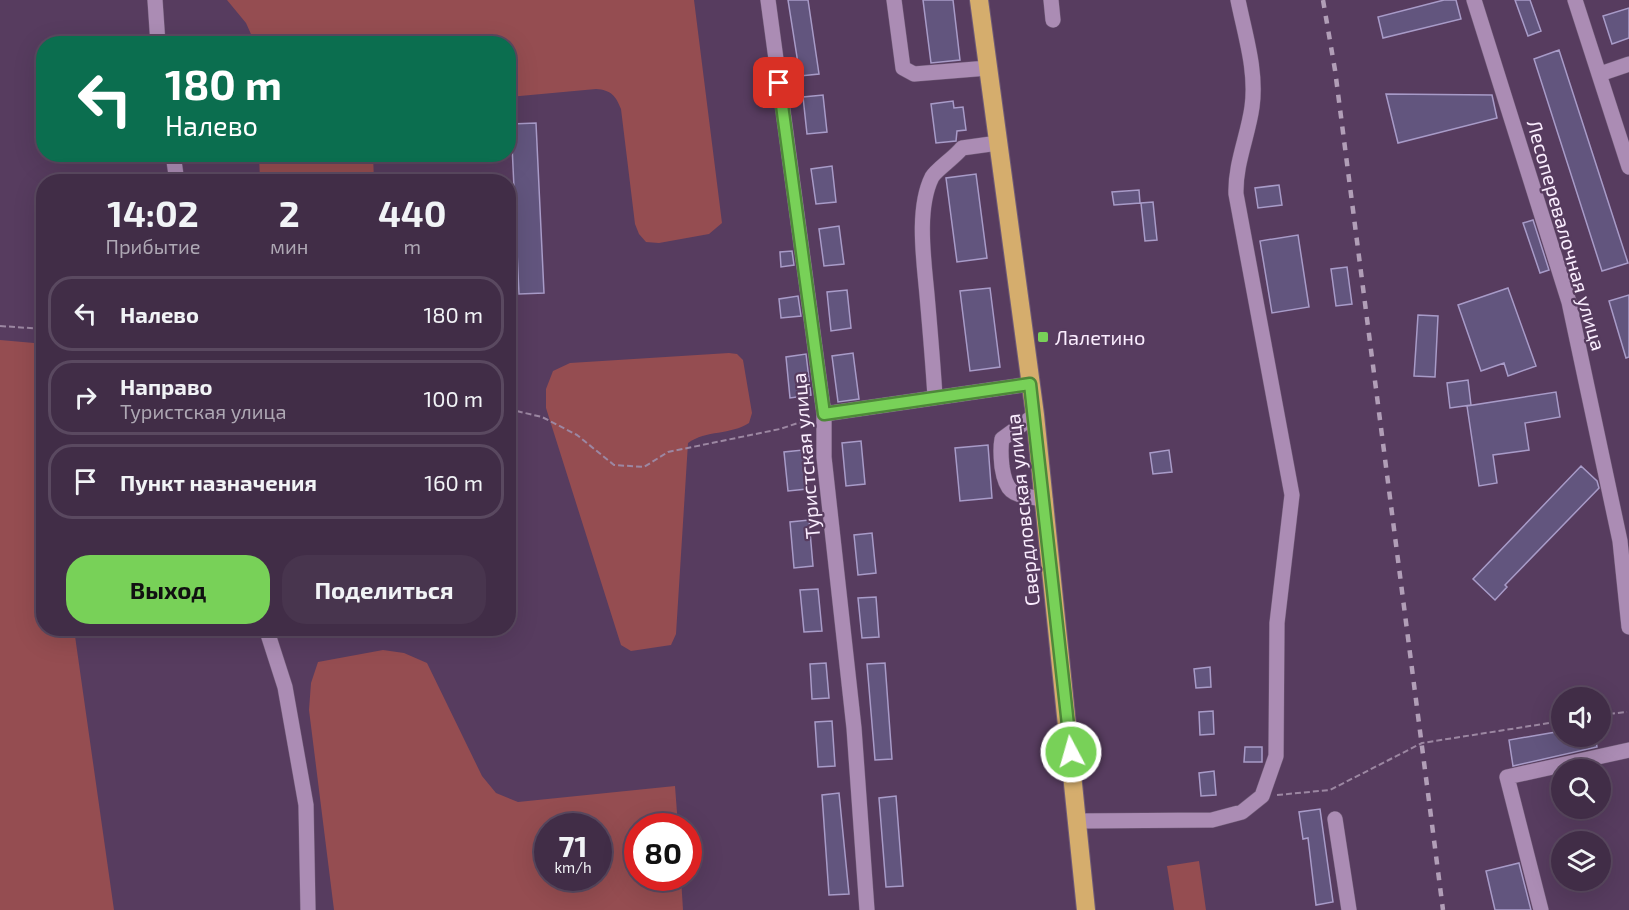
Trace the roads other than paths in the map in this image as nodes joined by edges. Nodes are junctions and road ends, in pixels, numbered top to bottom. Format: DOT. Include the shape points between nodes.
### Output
graph roads {
  1 [pos="155,0"];
  2 [pos="768,0"];
  3 [pos="894,0"];
  4 [pos="979,0"];
  5 [pos="1051,0"];
  6 [pos="1238,0"];
  7 [pos="1474,0"];
  8 [pos="1575,0"];
  9 [pos="1053,20"];
  10 [pos="157,36"];
  11 [pos="1629,64"];
  12 [pos="988,68"];
  13 [pos="1600,74"];
  14 [pos="998,143"];
  15 [pos="1629,167"];
  16 [pos="1030,384"];
  17 [pos="935,397"];
  18 [pos="824,414"];
  19 [pos="1035,415"];
  20 [pos="1045,500"];
  21 [pos="1629,627"];
  22 [pos="269,636"];
  23 [pos="1629,750"];
  24 [pos="1335,819"];
  25 [pos="1078,821"];
  26 [pos="308,910"];
  27 [pos="867,910"];
  28 [pos="1086,910"];
  29 [pos="1349,910"];
  30 [pos="1541,910"];
  1 -- 10 [label="street"];
  2 -- 18 [label="street, Туристская улица"];
  3 -- 12 [label="street" via="903,68 914,74"];
  4 -- 12 [label="highway, Свердловская улица"];
  5 -- 9 [label="street"];
  6 -- 25 [label="street" via="1253,84 1236,194 1292,495 1277,623 1276,756 1262,796 1242,812 1212,820"];
  7 -- 21 [label="street, Лесоперевалочная улица" via="1569,302 1618,530"];
  8 -- 13 [label="street"];
  11 -- 13 [label="street"];
  12 -- 14 [label="highway, Свердловская улица"];
  13 -- 15 [label="street"];
  14 -- 16 [label="highway, Свердловская улица"];
  14 -- 17 [label="street" via="962,148 930,181 922,226 922,255"];
  16 -- 17 [label="street"];
  16 -- 19 [label="highway, Свердловская улица"];
  17 -- 18 [label="street"];
  18 -- 27 [label="street, Туристская улица" via="824,457 854,728"];
  19 -- 20 [label="highway, Свердловская улица"];
  19 -- 20 [label="street" via="1002,439 1000,450 1005,486 1011,492"];
  20 -- 25 [label="highway, Свердловская улица"];
  22 -- 26 [label="street" via="285,687 306,805"];
  23 -- 30 [label="street" via="1507,777"];
  24 -- 29 [label="street"];
  25 -- 28 [label="highway, Свердловская улица"];
}
